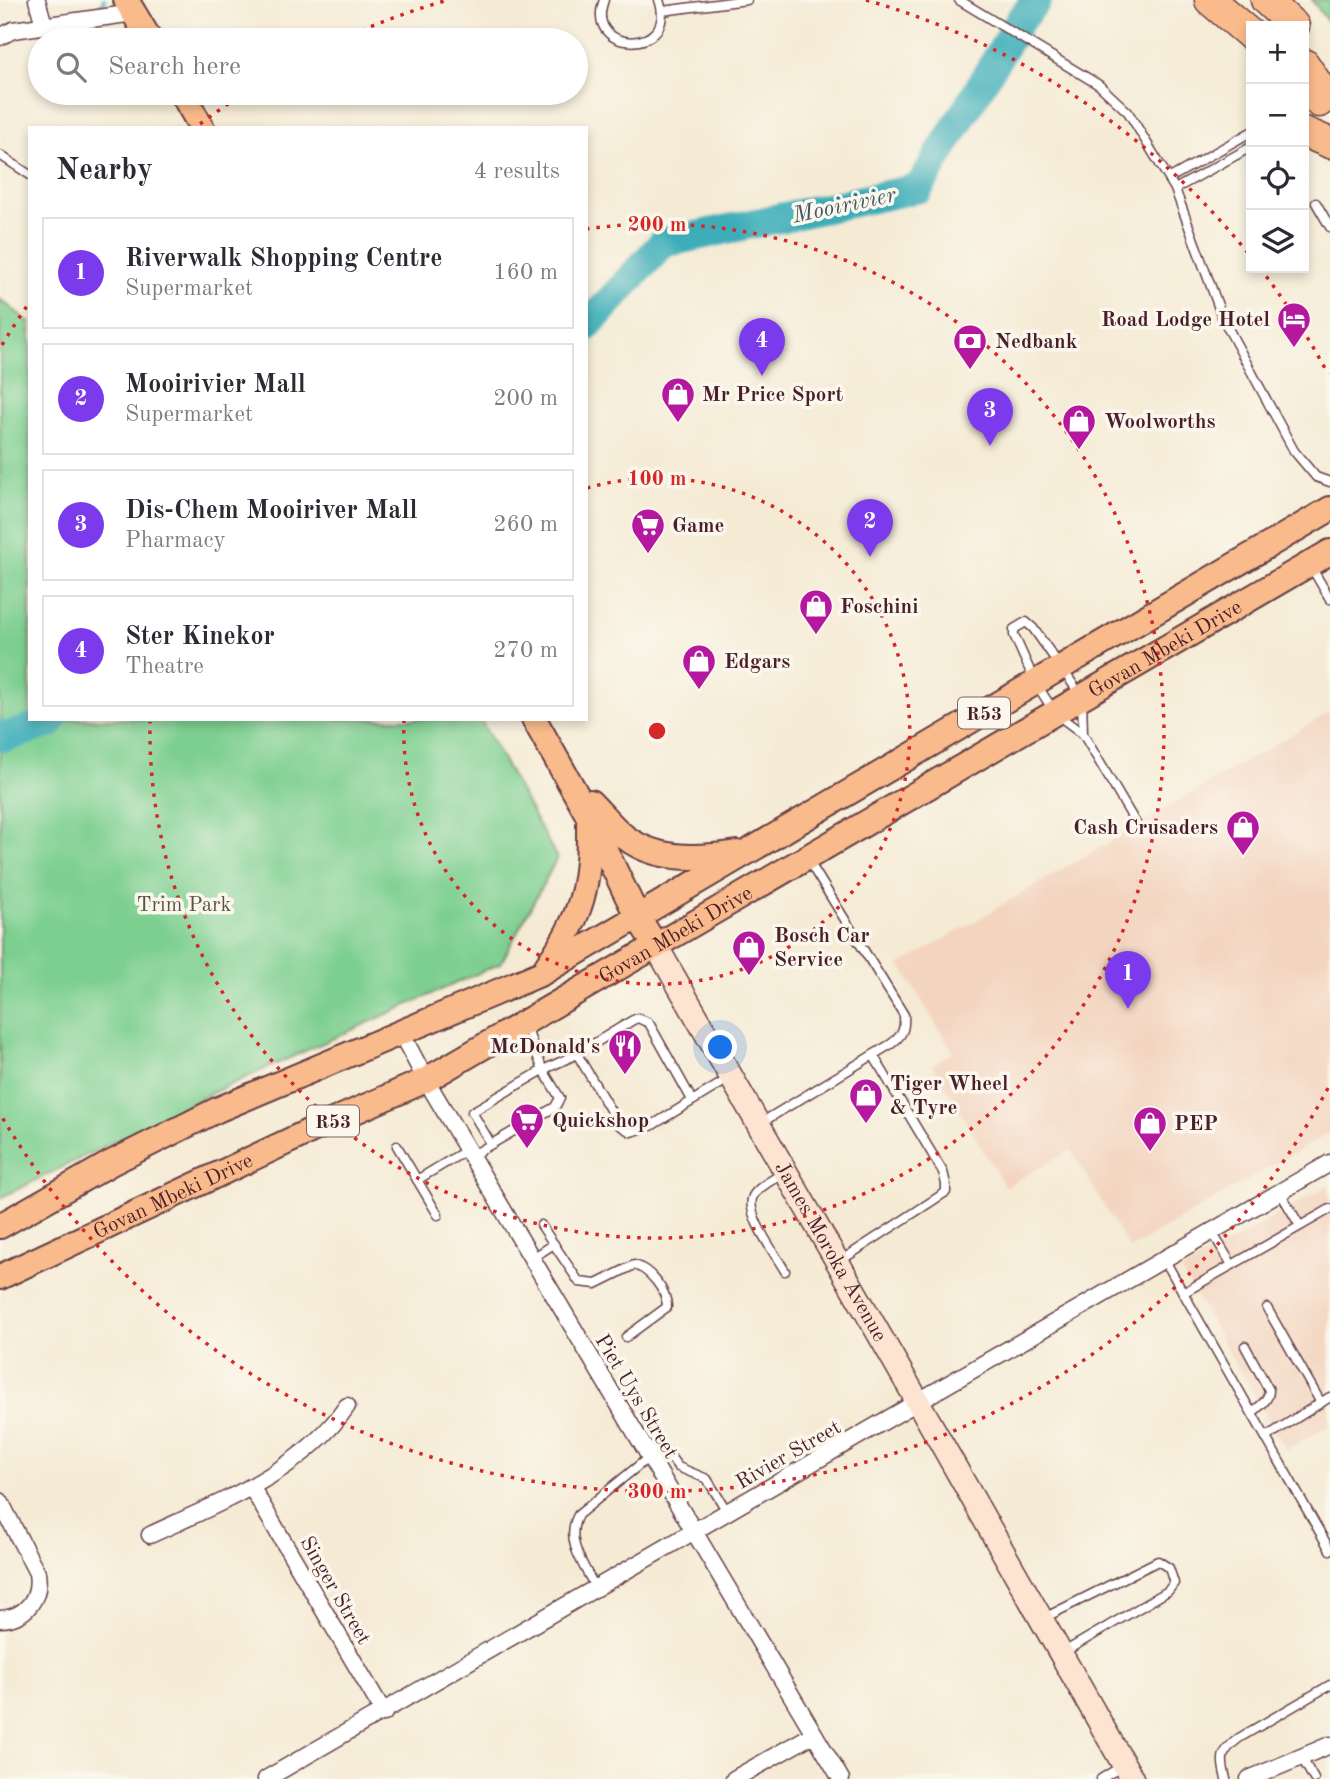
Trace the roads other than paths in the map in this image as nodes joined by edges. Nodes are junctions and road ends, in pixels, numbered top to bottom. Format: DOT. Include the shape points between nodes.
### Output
graph roads {
  1 [pos="37,0"];
  2 [pos="604,0"];
  3 [pos="659,0"];
  4 [pos="747,0"];
  5 [pos="959,0"];
  6 [pos="1210,0"];
  7 [pos="1241,0"];
  8 [pos="1266,0"];
  9 [pos="130,6"];
  10 [pos="662,10"];
  11 [pos="1262,21"];
  12 [pos="1289,21"];
  13 [pos="44,24"];
  14 [pos="143,28"];
  15 [pos="1246,32"];
  16 [pos="0,37"];
  17 [pos="1309,42"];
  18 [pos="1330,65"];
  19 [pos="1309,72"];
  20 [pos="189,105"];
  21 [pos="1314,109"];
  22 [pos="201,126"];
  23 [pos="1246,135"];
  24 [pos="1330,144"];
  25 [pos="1249,147"];
  26 [pos="0,155"];
  27 [pos="28,174"];
  28 [pos="1170,178"];
  29 [pos="1175,189"];
  30 [pos="1316,203"];
  31 [pos="1330,227"];
  32 [pos="1330,482"];
  33 [pos="1330,509"];
  34 [pos="1320,558"];
  35 [pos="1330,599"];
  36 [pos="1062,667"];
  37 [pos="1035,682"];
  38 [pos="1082,697"];
  39 [pos="1055,713"];
  40 [pos="535,721"];
  41 [pos="1083,734"];
  42 [pos="568,783"];
  43 [pos="589,817"];
  44 [pos="1138,827"];
  45 [pos="750,851"];
  46 [pos="806,857"];
  47 [pos="638,916"];
  48 [pos="656,946"];
  49 [pos="542,973"];
  50 [pos="524,1023"];
  51 [pos="401,1032"];
  52 [pos="577,1054"];
  53 [pos="873,1055"];
  54 [pos="543,1070"];
  55 [pos="732,1076"];
  56 [pos="426,1080"];
  57 [pos="692,1100"];
  58 [pos="758,1124"];
  59 [pos="491,1143"];
  60 [pos="397,1146"];
  61 [pos="469,1153"];
  62 [pos="1330,1163"];
  63 [pos="785,1172"];
  64 [pos="417,1180"];
  65 [pos="1280,1192"];
  66 [pos="1330,1209"];
  67 [pos="438,1215"];
  68 [pos="541,1225"];
  69 [pos="0,1226"];
  70 [pos="1300,1226"];
  71 [pos="1212,1231"];
  72 [pos="554,1244"];
  73 [pos="531,1259"];
  74 [pos="1164,1259"];
  75 [pos="837,1263"];
  76 [pos="1232,1265"];
  77 [pos="785,1271"];
  78 [pos="0,1277"];
  79 [pos="1183,1293"];
  80 [pos="1267,1308"];
  81 [pos="626,1337"];
  82 [pos="1245,1346"];
  83 [pos="1330,1397"];
  84 [pos="919,1402"];
  85 [pos="1321,1403"];
  86 [pos="347,1406"];
  87 [pos="1252,1413"];
  88 [pos="1266,1437"];
  89 [pos="647,1454"];
  90 [pos="252,1488"];
  91 [pos="0,1501"];
  92 [pos="728,1513"];
  93 [pos="694,1532"];
  94 [pos="150,1535"];
  95 [pos="1330,1550"];
  96 [pos="596,1589"];
  97 [pos="0,1619"];
  98 [pos="1041,1619"];
  99 [pos="1061,1654"];
  100 [pos="1330,1685"];
  101 [pos="384,1713"];
  102 [pos="814,1734"];
  103 [pos="1330,1745"];
  104 [pos="1302,1758"];
  105 [pos="1128,1772"];
  106 [pos="266,1779"];
  107 [pos="734,1779"];
  108 [pos="841,1779"];
  109 [pos="1101,1779"];
  110 [pos="1226,1779"];
  111 [pos="1249,1779"];
  112 [pos="1314,1779"];
  1 -- 13 [label="street"];
  2 -- 10 [label="lane" via="604,27 619,41 629,43 649,38 657,30"];
  3 -- 10 [label="lane"];
  4 -- 10 [label="lane"];
  5 -- 28 [label="lane" via="1099,85 1128,113"];
  6 -- 15 [label="highway"];
  7 -- 11 [label="highway"];
  8 -- 12 [label="highway"];
  9 -- 13 [label="street"];
  9 -- 14 [label="main road"];
  13 -- 16 [label="street"];
  17 -- 18 [label="highway"];
  19 -- 21 [label="highway" via="1323,93"];
  20 -- 22 [label="main road"];
  21 -- 24 [label="highway"];
  23 -- 28 [label="lane"];
  25 -- 29 [label="lane"];
  26 -- 27 [label="lane"];
  28 -- 29 [label="lane"];
  29 -- 32 [label="lane" via="1223,319 1294,451 1317,477"];
  30 -- 31 [label="lane"];
  33 -- 36 [label="main road, Govan Mbeki Drive / R53"];
  34 -- 35 [label="lane"];
  34 -- 38 [label="main road, Govan Mbeki Drive / R53"];
  36 -- 37 [label="main road, Govan Mbeki Drive / R53"];
  36 -- 37 [label="lane" via="1028,624 1019,624 1014,635"];
  36 -- 38 [label="lane"];
  37 -- 39 [label="lane"];
  37 -- 45 [label="main road, Govan Mbeki Drive / R53"];
  38 -- 39 [label="main road, Govan Mbeki Drive / R53"];
  38 -- 41 [label="lane"];
  39 -- 41 [label="lane"];
  39 -- 46 [label="main road, Govan Mbeki Drive / R53"];
  40 -- 42 [label="main road, James Moroka Avenue"];
  41 -- 44 [label="lane"];
  42 -- 43 [label="main road, James Moroka Avenue"];
  42 -- 45 [label="main road" via="640,846 692,858"];
  43 -- 47 [label="main road, James Moroka Avenue"];
  43 -- 49 [label="main road" via="590,858 583,900"];
  45 -- 47 [label="main road, Govan Mbeki Drive / R53"];
  46 -- 48 [label="main road, Govan Mbeki Drive / R53"];
  46 -- 53 [label="lane" via="904,1014 901,1037"];
  47 -- 48 [label="main road, James Moroka Avenue"];
  47 -- 49 [label="main road, Govan Mbeki Drive / R53"];
  48 -- 50 [label="main road, Govan Mbeki Drive / R53"];
  48 -- 55 [label="street, James Moroka Avenue"];
  49 -- 51 [label="main road, Govan Mbeki Drive / R53"];
  50 -- 54 [label="lane"];
  50 -- 56 [label="main road, Govan Mbeki Drive / R53"];
  51 -- 56 [label="street, Piet Uys Street"];
  51 -- 69 [label="main road, Govan Mbeki Drive / R53" via="207,1115"];
  52 -- 54 [label="lane"];
  52 -- 57 [label="lane" via="619,1125 631,1132 651,1126"];
  52 -- 57 [label="lane" via="633,1020 643,1020 649,1023"];
  53 -- 58 [label="lane"];
  53 -- 75 [label="lane" via="943,1172 946,1192"];
  54 -- 59 [label="lane" via="560,1098 555,1107"];
  54 -- 59 [label="lane" via="472,1112"];
  55 -- 57 [label="lane"];
  55 -- 58 [label="street, James Moroka Avenue"];
  56 -- 61 [label="street, Piet Uys Street"];
  56 -- 78 [label="main road, Govan Mbeki Drive / R53"];
  58 -- 63 [label="street, James Moroka Avenue"];
  59 -- 61 [label="lane"];
  60 -- 64 [label="lane"];
  61 -- 64 [label="lane"];
  61 -- 73 [label="street, Piet Uys Street"];
  62 -- 65 [label="street, Rivier Street"];
  63 -- 75 [label="street, James Moroka Avenue"];
  63 -- 77 [label="lane" via="756,1192 751,1206"];
  64 -- 67 [label="lane"];
  65 -- 70 [label="lane"];
  65 -- 71 [label="street, Rivier Street"];
  66 -- 70 [label="lane"];
  68 -- 72 [label="lane"];
  70 -- 76 [label="lane"];
  71 -- 74 [label="street, Rivier Street"];
  71 -- 76 [label="lane"];
  72 -- 73 [label="lane"];
  72 -- 81 [label="lane" via="579,1282 585,1284 596,1284 634,1265 651,1275 667,1307"];
  73 -- 89 [label="street, Piet Uys Street"];
  74 -- 79 [label="lane"];
  74 -- 84 [label="street, Rivier Street"];
  75 -- 84 [label="street, James Moroka Avenue"];
  76 -- 79 [label="lane"];
  79 -- 87 [label="lane"];
  80 -- 85 [label="lane"];
  82 -- 87 [label="lane" via="1269,1390 1265,1402"];
  83 -- 85 [label="lane"];
  84 -- 92 [label="street, Rivier Street"];
  84 -- 98 [label="street, James Moroka Avenue"];
  85 -- 88 [label="lane"];
  86 -- 90 [label="street" via="317,1441"];
  87 -- 88 [label="lane"];
  88 -- 95 [label="lane"];
  89 -- 92 [label="lane" via="664,1448 678,1467 707,1479"];
  89 -- 93 [label="street, Piet Uys Street"];
  89 -- 96 [label="lane" via="578,1514 572,1526 576,1550"];
  90 -- 94 [label="street"];
  90 -- 101 [label="street, Singer Street"];
  91 -- 97 [label="street" via="39,1584 33,1603"];
  92 -- 93 [label="street, Rivier Street"];
  93 -- 96 [label="street, Rivier Street"];
  93 -- 102 [label="street, Piet Uys Street"];
  96 -- 101 [label="street, Rivier Street"];
  98 -- 99 [label="street, James Moroka Avenue"];
  98 -- 99 [label="lane" via="1158,1561 1169,1568 1174,1583 1168,1591"];
  99 -- 105 [label="street, James Moroka Avenue"];
  100 -- 110 [label="lane" via="1226,1748 1222,1758"];
  101 -- 106 [label="street, Rivier Street"];
  102 -- 107 [label="street"];
  102 -- 108 [label="street, Piet Uys Street"];
  103 -- 104 [label="street"];
  104 -- 111 [label="street"];
  104 -- 112 [label="lane"];
  105 -- 109 [label="lane"];
}
